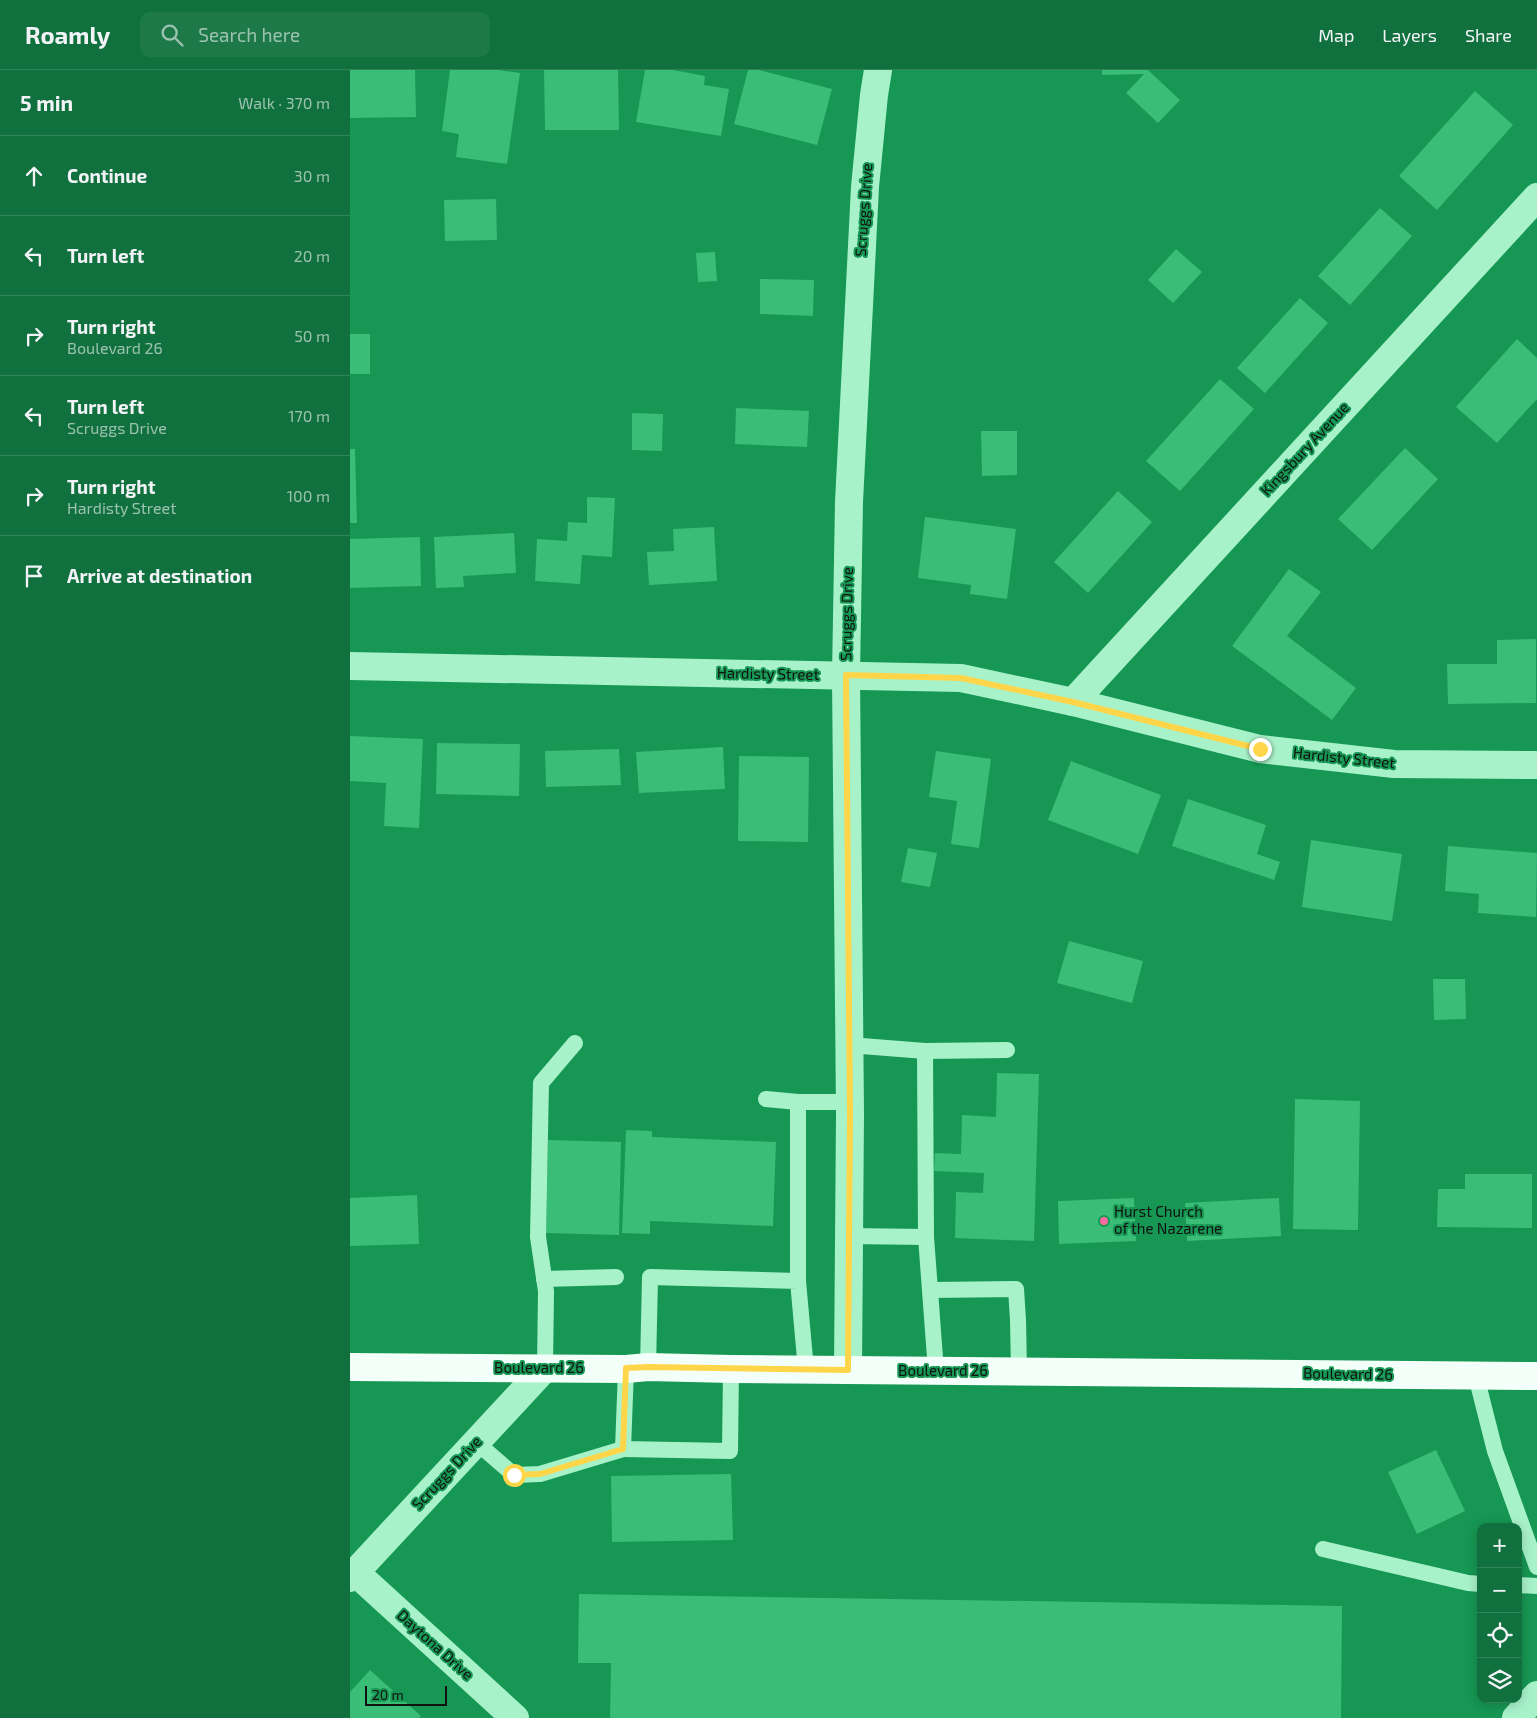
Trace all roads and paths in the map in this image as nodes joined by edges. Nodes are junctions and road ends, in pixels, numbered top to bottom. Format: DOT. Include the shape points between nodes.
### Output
graph roads {
  1 [pos="878,70"];
  2 [pos="1537,197"];
  3 [pos="350,666"];
  4 [pos="846,675"];
  5 [pos="1073,702"];
  6 [pos="1537,765"];
  7 [pos="574,1043"];
  8 [pos="849,1045"];
  9 [pos="1008,1050"];
  10 [pos="925,1051"];
  11 [pos="766,1099"];
  12 [pos="798,1102"];
  13 [pos="850,1102"];
  14 [pos="849,1236"];
  15 [pos="926,1237"];
  16 [pos="616,1277"];
  17 [pos="544,1279"];
  18 [pos="798,1281"];
  19 [pos="931,1290"];
  20 [pos="350,1367"];
  21 [pos="545,1368"];
  22 [pos="637,1368"];
  23 [pos="731,1369"];
  24 [pos="806,1370"];
  25 [pos="848,1370"];
  26 [pos="936,1371"];
  27 [pos="1019,1371"];
  28 [pos="1476,1376"];
  29 [pos="1537,1376"];
  30 [pos="476,1442"];
  31 [pos="623,1449"];
  32 [pos="1323,1549"];
  33 [pos="1537,1567"];
  34 [pos="353,1575"];
  35 [pos="1477,1584"];
  36 [pos="1522,1585"];
  37 [pos="1537,1586"];
  38 [pos="1537,1694"];
  39 [pos="515,1718"];
  40 [pos="1516,1718"];
  1 -- 4 [label="street, Scruggs Drive" via="865,187 849,502"];
  2 -- 5 [label="street, Kingsbury Avenue"];
  3 -- 4 [label="street, Hardisty Street"];
  4 -- 5 [label="street, Hardisty Street" via="961,678"];
  4 -- 8 [label="street, Scruggs Drive"];
  5 -- 6 [label="street, Hardisty Street" via="1260,749 1394,764"];
  7 -- 17 [label="lane" via="541,1084 538,1237"];
  8 -- 10 [label="lane"];
  8 -- 13 [label="street, Scruggs Drive"];
  9 -- 10 [label="lane"];
  10 -- 15 [label="lane"];
  11 -- 12 [label="lane"];
  12 -- 13 [label="lane"];
  12 -- 18 [label="lane"];
  13 -- 14 [label="street, Scruggs Drive"];
  14 -- 15 [label="lane"];
  14 -- 25 [label="street, Scruggs Drive"];
  15 -- 19 [label="lane"];
  16 -- 17 [label="lane"];
  17 -- 21 [label="lane"];
  18 -- 22 [label="lane" via="650,1277"];
  18 -- 24 [label="lane"];
  19 -- 26 [label="lane"];
  19 -- 27 [label="lane" via="1016,1289"];
  20 -- 21 [label="main road, Boulevard 26"];
  21 -- 22 [label="main road, Boulevard 26"];
  21 -- 30 [label="street, Scruggs Drive"];
  22 -- 23 [label="main road, Boulevard 26"];
  22 -- 31 [label="lane"];
  23 -- 24 [label="main road, Boulevard 26"];
  23 -- 31 [label="lane" via="730,1451"];
  24 -- 25 [label="main road, Boulevard 26"];
  25 -- 26 [label="main road, Boulevard 26"];
  26 -- 27 [label="main road, Boulevard 26"];
  27 -- 28 [label="main road, Boulevard 26"];
  28 -- 29 [label="main road, Boulevard 26"];
  28 -- 33 [label="lane" via="1495,1451"];
  30 -- 31 [label="lane" via="514,1475 540,1474"];
  30 -- 34 [label="street, Scruggs Drive"];
  32 -- 35 [label="lane"];
  34 -- 39 [label="street, Daytona Drive"];
  36 -- 37 [label="lane"];
  38 -- 40 [label="street"];
}
